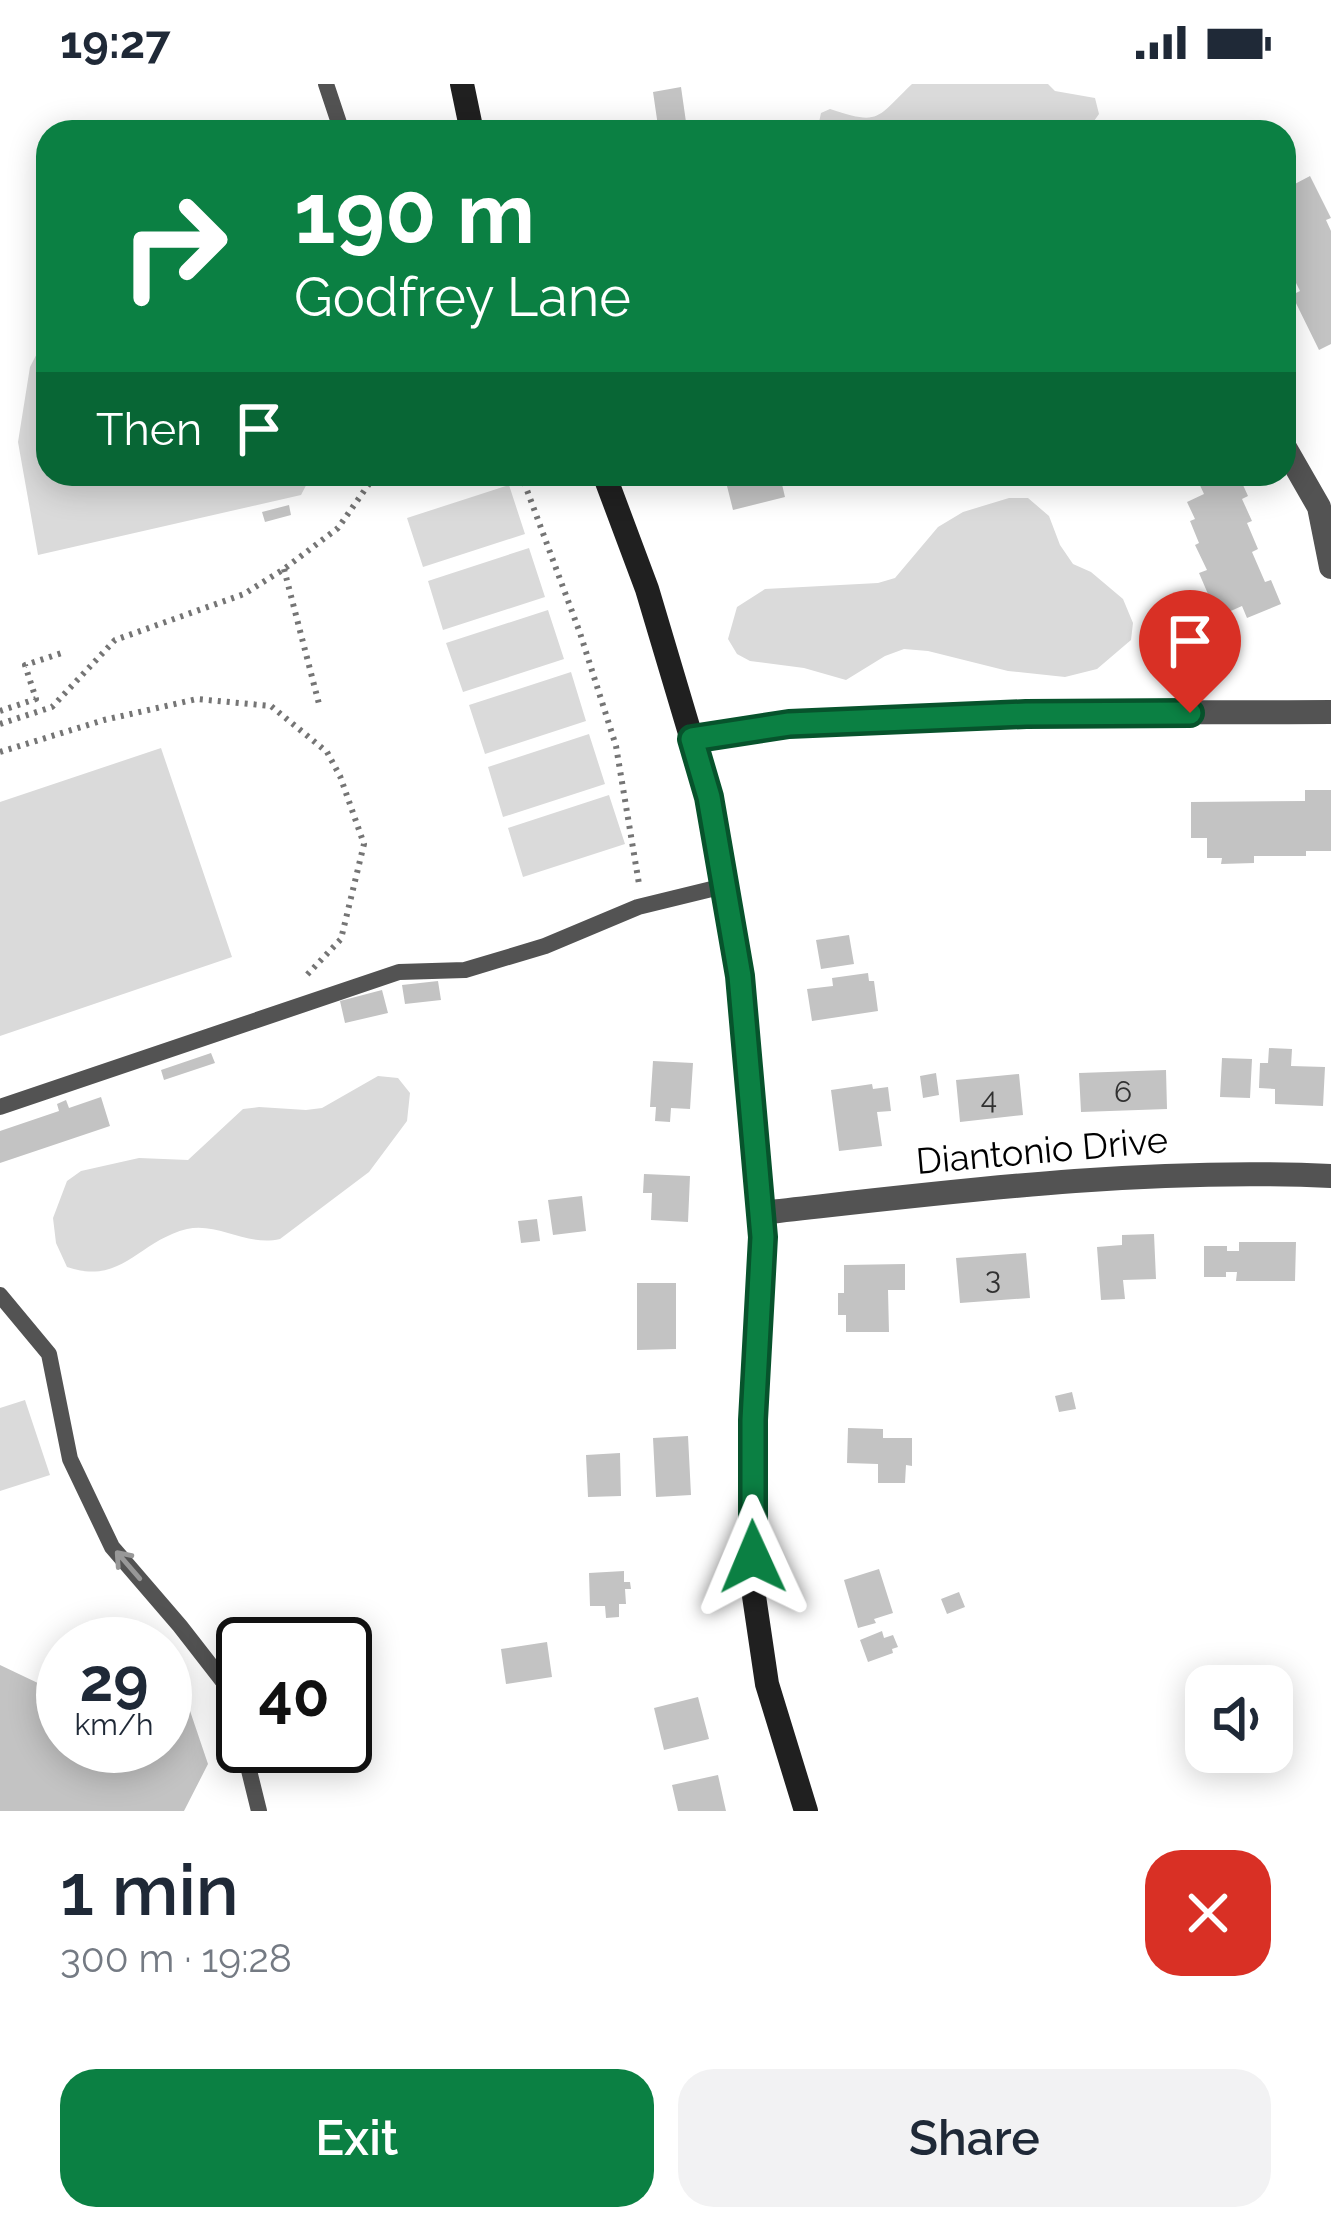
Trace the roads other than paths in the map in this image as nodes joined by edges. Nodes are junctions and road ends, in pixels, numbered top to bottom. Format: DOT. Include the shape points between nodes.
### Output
graph roads {
  1 [pos="326,84"];
  2 [pos="462,84"];
  3 [pos="338,120"];
  4 [pos="470,120"];
  5 [pos="1296,467"];
  6 [pos="608,486"];
  7 [pos="1331,567"];
  8 [pos="1331,712"];
  9 [pos="692,739"];
  10 [pos="724,886"];
  11 [pos="0,1107"];
  12 [pos="1331,1176"];
  13 [pos="760,1213"];
  14 [pos="0,1295"];
  15 [pos="259,1811"];
  16 [pos="806,1811"];
  1 -- 3 [label="lane"];
  2 -- 4 [label="street"];
  5 -- 7 [label="street" via="1319,507"];
  6 -- 9 [label="street"];
  8 -- 9 [label="street" via="963,716 789,724"];
  9 -- 10 [label="street"];
  10 -- 11 [label="lane" via="465,970 399,972"];
  10 -- 13 [label="street" via="740,976"];
  12 -- 13 [label="street, Diantonio Drive" via="1200,1173"];
  13 -- 16 [label="street" via="754,1596 767,1684"];
  15 -- 14 [label="lane, one-way" via="229,1689 112,1547 70,1459 49,1354"];
}
